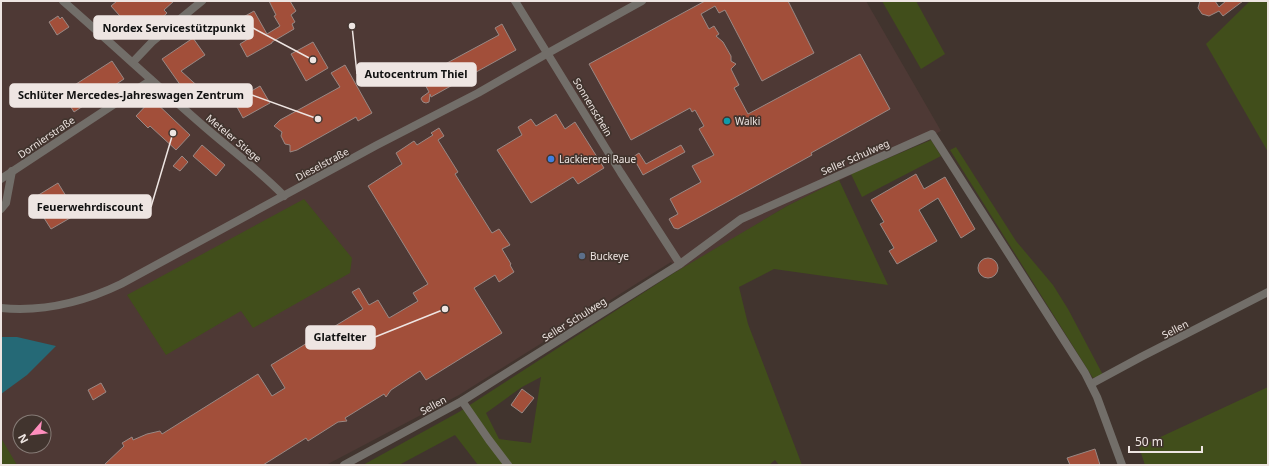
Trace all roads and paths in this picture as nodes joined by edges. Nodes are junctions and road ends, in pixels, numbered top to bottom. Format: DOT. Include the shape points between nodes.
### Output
graph roads {
  1 [pos="63,1"];
  2 [pos="202,1"];
  3 [pos="515,1"];
  4 [pos="642,1"];
  5 [pos="548,52"];
  6 [pos="133,62"];
  7 [pos="151,80"];
  8 [pos="12,171"];
  9 [pos="1,179"];
  10 [pos="284,196"];
  11 [pos="1,209"];
  12 [pos="680,264"];
  13 [pos="1268,292"];
  14 [pos="1,308"];
  15 [pos="1091,384"];
  16 [pos="462,401"];
  17 [pos="344,465"];
  18 [pos="508,465"];
  19 [pos="1122,465"];
  1 -- 6 [label="street, Meteler Stiege"];
  2 -- 6 [label="street" via="152,42"];
  3 -- 5 [label="street, Sonnenschein"];
  4 -- 5 [label="street, Dieselstraße"];
  5 -- 10 [label="street, Dieselstraße" via="478,93"];
  5 -- 12 [label="street, Sonnenschein"];
  6 -- 7 [label="street, Meteler Stiege"];
  7 -- 8 [label="street, Dornierstraße"];
  7 -- 10 [label="street, Meteler Stiege"];
  8 -- 9 [label="street, Dornierstraße"];
  8 -- 11 [label="street, Dornierstraße" via="6,203"];
  10 -- 14 [label="street, Dieselstraße" via="108,290 81,300 52,306 31,309"];
  12 -- 15 [label="street, Seller Schulweg" via="741,219 932,134"];
  12 -- 16 [label="street, Seller Schulweg"];
  13 -- 15 [label="street, Sellen"];
  15 -- 19 [label="street, Seller Schulweg"];
  16 -- 17 [label="street, Sellen"];
  16 -- 18 [label="street, Sellen"];
}
